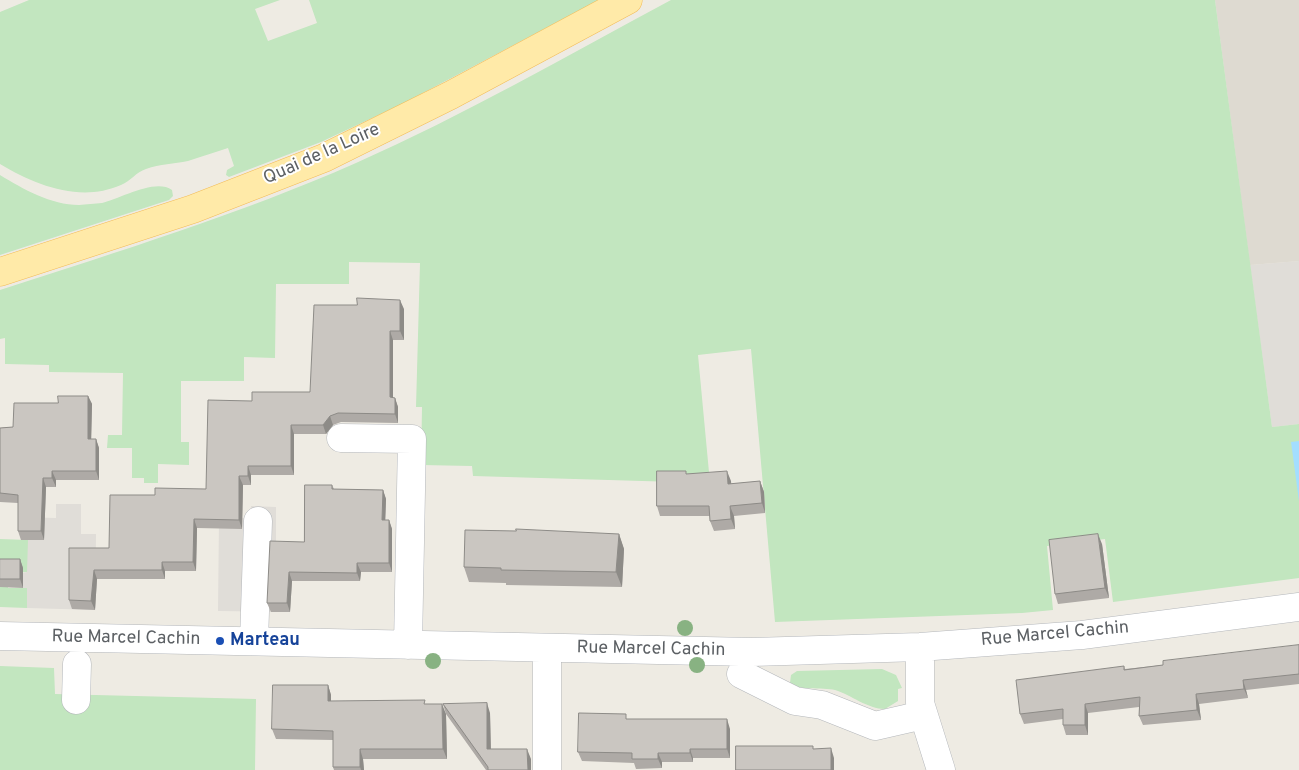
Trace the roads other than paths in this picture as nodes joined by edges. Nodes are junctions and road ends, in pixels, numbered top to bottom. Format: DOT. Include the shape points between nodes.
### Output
graph roads {
  1 [pos="628,0"];
  2 [pos="0,272"];
  3 [pos="341,438"];
  4 [pos="258,521"];
  5 [pos="1299,607"];
  6 [pos="0,636"];
  7 [pos="254,641"];
  8 [pos="408,644"];
  9 [pos="920,647"];
  10 [pos="547,648"];
  11 [pos="77,664"];
  12 [pos="741,674"];
  13 [pos="76,700"];
  14 [pos="923,715"];
  15 [pos="547,770"];
  16 [pos="941,770"];
  1 -- 2 [label="main road, Quai de la Loire" via="451,95 324,158 193,209"];
  3 -- 8 [label="street" via="412,439"];
  4 -- 7 [label="street"];
  5 -- 9 [label="street, Rue Marcel Cachin" via="1082,635"];
  6 -- 7 [label="street, Rue Marcel Cachin"];
  7 -- 8 [label="street, Rue Marcel Cachin"];
  8 -- 10 [label="street, Rue Marcel Cachin"];
  9 -- 10 [label="street, Rue Marcel Cachin" via="718,652"];
  9 -- 14 [label="street" via="918,694"];
  10 -- 15 [label="street"];
  11 -- 13 [label="street"];
  12 -- 14 [label="street" via="795,701 822,705 875,726"];
  14 -- 16 [label="street"];
}
